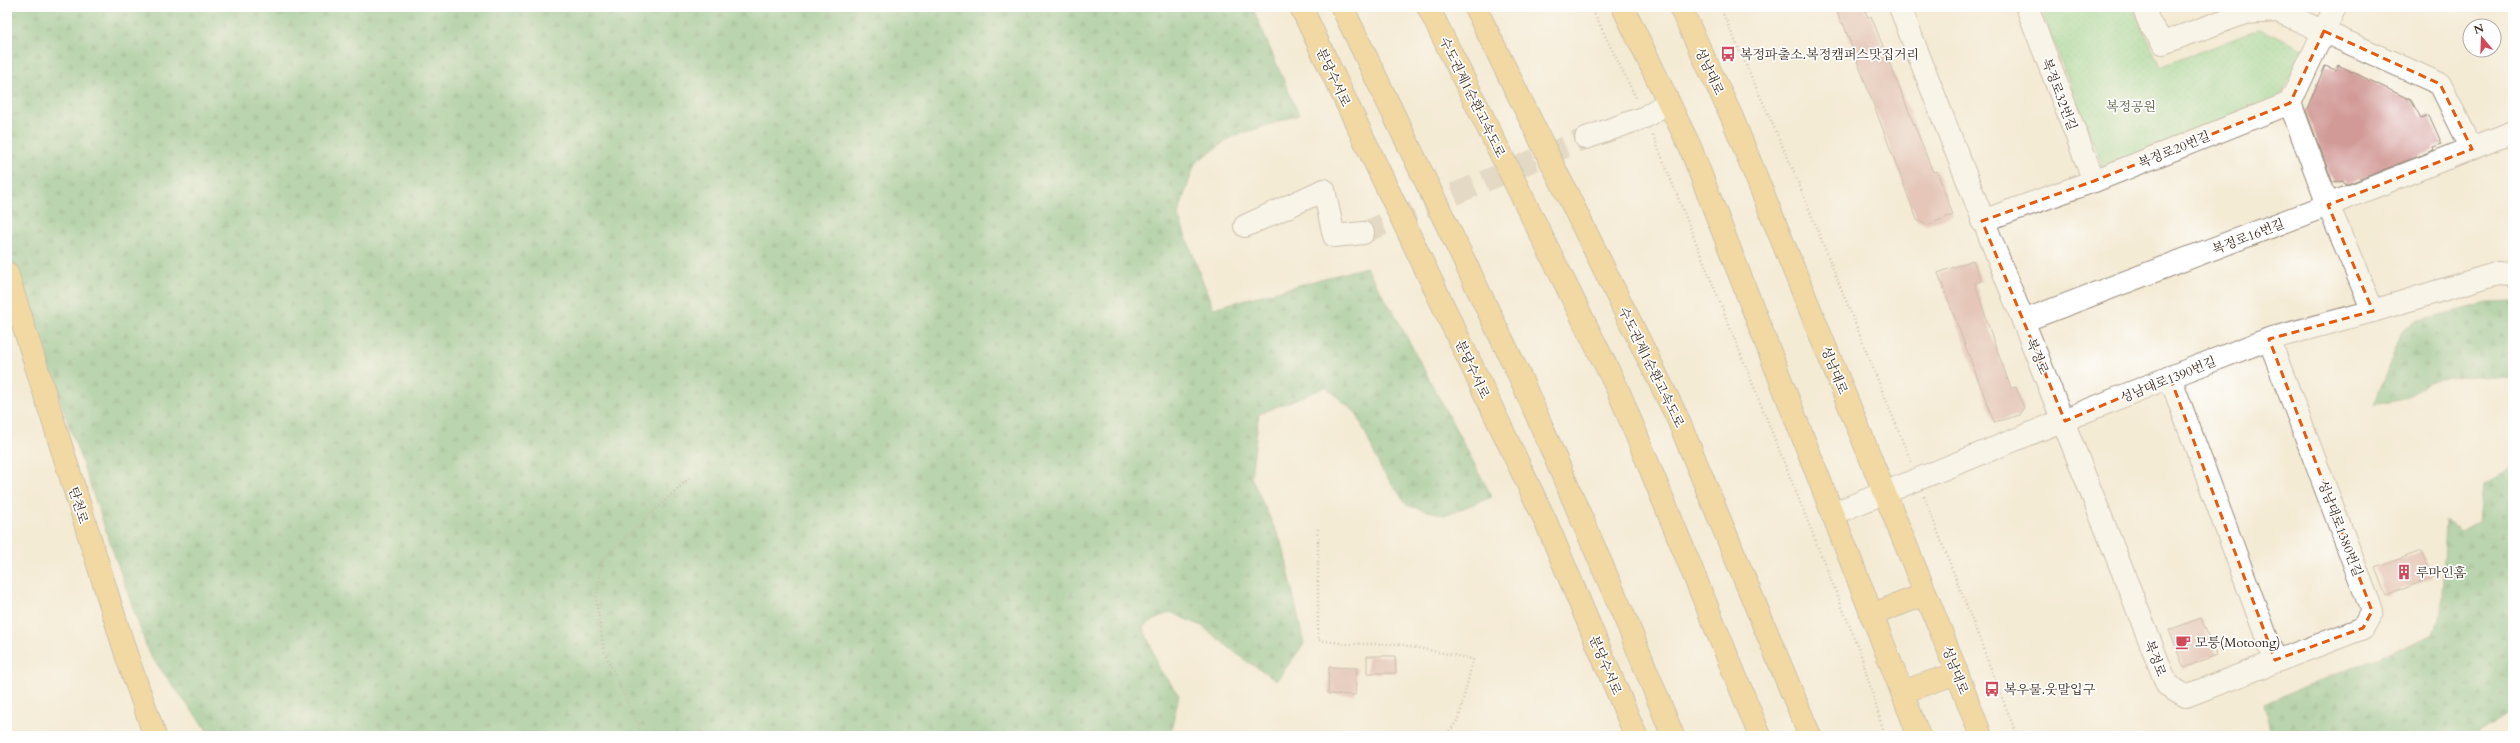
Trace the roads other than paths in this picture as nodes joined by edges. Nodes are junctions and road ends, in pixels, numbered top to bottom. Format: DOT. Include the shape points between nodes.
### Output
graph roads {
  1 [pos="1301,7"];
  2 [pos="1342,7"];
  3 [pos="1428,7"];
  4 [pos="1475,7"];
  5 [pos="1623,7"];
  6 [pos="1680,7"];
  7 [pos="1900,7"];
  8 [pos="2027,7"];
  9 [pos="2143,7"];
  10 [pos="2335,7"];
  11 [pos="2324,31"];
  12 [pos="1667,103"];
  13 [pos="2290,103"];
  14 [pos="2513,132"];
  15 [pos="1586,138"];
  16 [pos="2472,149"];
  17 [pos="2094,181"];
  18 [pos="2328,205"];
  19 [pos="1982,221"];
  20 [pos="1244,226"];
  21 [pos="1363,233"];
  22 [pos="7,273"];
  23 [pos="2513,274"];
  24 [pos="2373,311"];
  25 [pos="2023,320"];
  26 [pos="2269,339"];
  27 [pos="2170,377"];
  28 [pos="2065,421"];
  29 [pos="1885,494"];
  30 [pos="1832,514"];
  31 [pos="1926,594"];
  32 [pos="1871,615"];
  33 [pos="2275,660"];
  34 [pos="1957,673"];
  35 [pos="1902,692"];
  36 [pos="2186,696"];
  37 [pos="155,736"];
  38 [pos="1636,736"];
  39 [pos="1673,736"];
  40 [pos="1760,736"];
  41 [pos="1810,736"];
  42 [pos="1919,736"];
  43 [pos="1981,736"];
  1 -- 38 [label="main road, 분당수서로" via="1546,522"];
  2 -- 39 [label="main road" via="1521,379"];
  3 -- 40 [label="main road, 수도권제1순환고속도로" via="1618,390"];
  4 -- 41 [label="main road, 수도권제1순환고속도로" via="1677,417"];
  5 -- 12 [label="main road"];
  6 -- 29 [label="main road, 성남대로" via="1731,115"];
  7 -- 19 [label="street, 복정로"];
  8 -- 17 [label="street, 복정로32번길"];
  9 -- 11 [label="street" via="2150,24 2163,42 2245,13 2278,11"];
  10 -- 11 [label="street"];
  11 -- 13 [label="street"];
  11 -- 16 [label="street" via="2440,84"];
  12 -- 15 [label="street" via="1646,117"];
  12 -- 30 [label="main road" via="1690,147"];
  13 -- 17 [label="street, 복정로20번길"];
  13 -- 18 [label="street"];
  14 -- 16 [label="street, 복정로16번길"];
  16 -- 18 [label="street, 복정로16번길"];
  17 -- 19 [label="street, 복정로20번길"];
  18 -- 24 [label="street"];
  18 -- 25 [label="street, 복정로16번길"];
  19 -- 25 [label="street, 복정로"];
  20 -- 21 [label="street" via="1324,190 1334,236"];
  22 -- 37 [label="main road, 탄천로" via="126,654"];
  23 -- 24 [label="street, 성남대로1390번길" via="2498,273"];
  24 -- 26 [label="street, 성남대로1390번길"];
  25 -- 28 [label="street, 복정로"];
  26 -- 27 [label="street, 성남대로1390번길"];
  26 -- 33 [label="street, 성남대로1380번길" via="2372,611 2363,628"];
  27 -- 28 [label="street, 성남대로1390번길"];
  27 -- 33 [label="street"];
  28 -- 29 [label="street, 성남대로1390번길"];
  28 -- 36 [label="street, 복정로" via="2167,685"];
  29 -- 30 [label="street, 성남대로1390번길"];
  29 -- 31 [label="main road, 성남대로"];
  30 -- 32 [label="main road"];
  31 -- 32 [label="main road"];
  31 -- 34 [label="main road, 성남대로"];
  32 -- 35 [label="main road"];
  33 -- 36 [label="street, 성남대로1380번길"];
  34 -- 35 [label="main road"];
  34 -- 43 [label="main road, 성남대로"];
  35 -- 42 [label="main road"];
}
